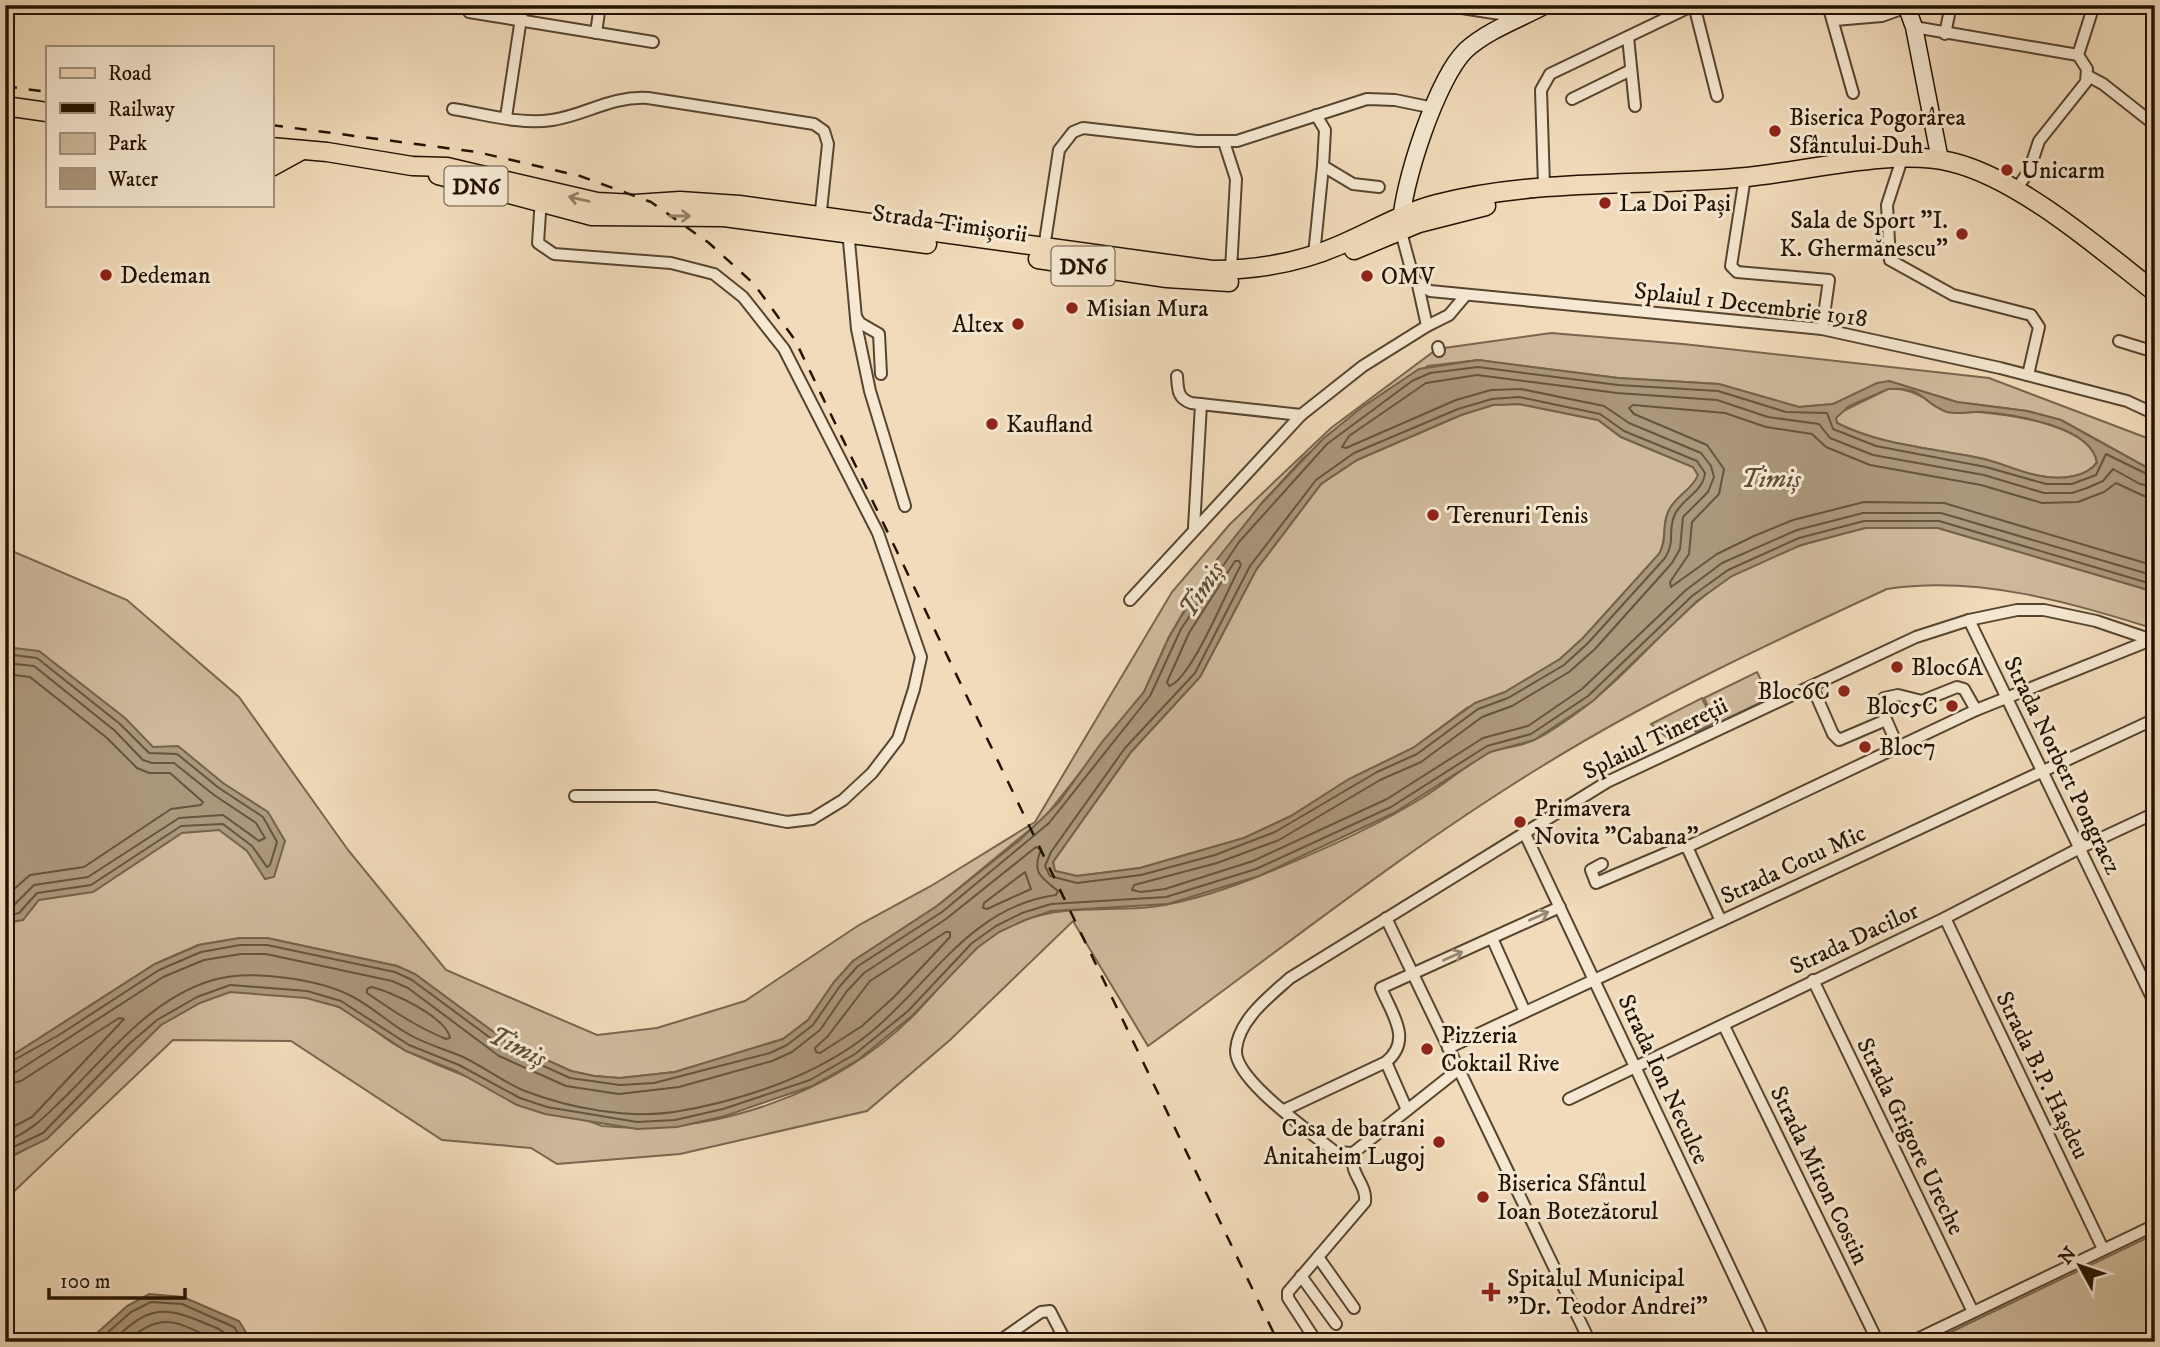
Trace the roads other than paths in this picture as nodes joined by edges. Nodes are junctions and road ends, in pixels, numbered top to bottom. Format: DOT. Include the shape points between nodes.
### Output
graph roads {
  1 [pos="523,5"];
  2 [pos="600,5"];
  3 [pos="1443,5"];
  4 [pos="1546,5"];
  5 [pos="1694,5"];
  6 [pos="1828,5"];
  7 [pos="1951,5"];
  8 [pos="2081,5"];
  9 [pos="1907,6"];
  10 [pos="2094,7"];
  11 [pos="469,12"];
  12 [pos="1522,18"];
  13 [pos="1835,20"];
  14 [pos="521,21"];
  15 [pos="1914,27"];
  16 [pos="596,33"];
  17 [pos="1945,34"];
  18 [pos="1628,37"];
  19 [pos="653,43"];
  20 [pos="2078,55"];
  21 [pos="1631,70"];
  22 [pos="2088,76"];
  23 [pos="1853,93"];
  24 [pos="1717,96"];
  25 [pos="1572,99"];
  26 [pos="5,106"];
  27 [pos="1635,106"];
  28 [pos="1434,108"];
  29 [pos="453,109"];
  30 [pos="46,112"];
  31 [pos="1316,115"];
  32 [pos="506,117"];
  33 [pos="2155,125"];
  34 [pos="1224,142"];
  35 [pos="273,147"];
  36 [pos="303,150"];
  37 [pos="1902,159"];
  38 [pos="1940,160"];
  39 [pos="273,166"];
  40 [pos="1323,166"];
  41 [pos="1745,177"];
  42 [pos="1600,183"];
  43 [pos="1544,185"];
  44 [pos="1379,187"];
  45 [pos="2015,191"];
  46 [pos="541,196"];
  47 [pos="819,223"];
  48 [pos="1401,223"];
  49 [pos="847,227"];
  50 [pos="1044,248"];
  51 [pos="1314,254"];
  52 [pos="1231,270"];
  53 [pos="1418,285"];
  54 [pos="2155,292"];
  55 [pos="1465,296"];
  56 [pos="856,316"];
  57 [pos="1427,326"];
  58 [pos="1822,329"];
  59 [pos="2119,341"];
  60 [pos="2155,352"];
  61 [pos="881,374"];
  62 [pos="2028,375"];
  63 [pos="1177,376"];
  64 [pos="1201,404"];
  65 [pos="2155,414"];
  66 [pos="1301,415"];
  67 [pos="1217,502"];
  68 [pos="1196,503"];
  69 [pos="905,506"];
  70 [pos="1194,528"];
  71 [pos="1130,600"];
  72 [pos="1969,620"];
  73 [pos="2153,640"];
  74 [pos="1812,686"];
  75 [pos="2007,697"];
  76 [pos="1976,710"];
  77 [pos="2155,719"];
  78 [pos="1886,720"];
  79 [pos="1898,747"];
  80 [pos="2042,772"];
  81 [pos="575,796"];
  82 [pos="2155,813"];
  83 [pos="1525,834"];
  84 [pos="1687,847"];
  85 [pos="2080,848"];
  86 [pos="1602,864"];
  87 [pos="1560,907"];
  88 [pos="1387,918"];
  89 [pos="1945,918"];
  90 [pos="1721,921"];
  91 [pos="1492,938"];
  92 [pos="1413,974"];
  93 [pos="1595,979"];
  94 [pos="1813,980"];
  95 [pos="2155,1004"];
  96 [pos="1525,1012"];
  97 [pos="1724,1026"];
  98 [pos="1448,1048"];
  99 [pos="1386,1062"];
  100 [pos="1635,1068"];
  101 [pos="1459,1069"];
  102 [pos="1569,1099"];
  103 [pos="1284,1110"];
  104 [pos="1407,1110"];
  105 [pos="1353,1153"];
  106 [pos="2155,1225"];
  107 [pos="2103,1249"];
  108 [pos="1318,1257"];
  109 [pos="1301,1276"];
  110 [pos="1354,1308"];
  111 [pos="1972,1310"];
  112 [pos="1336,1324"];
  113 [pos="1314,1338"];
  114 [pos="999,1342"];
  115 [pos="1066,1342"];
  116 [pos="1590,1342"];
  117 [pos="1765,1342"];
  118 [pos="1878,1342"];
  119 [pos="1910,1342"];
  1 -- 14 [label="street"];
  2 -- 16 [label="street"];
  3 -- 12 [label="street"];
  4 -- 12 [label="street"];
  5 -- 18 [label="street"];
  5 -- 24 [label="street"];
  6 -- 13 [label="street"];
  7 -- 17 [label="street"];
  8 -- 10 [label="street"];
  9 -- 13 [label="street" via="1882,16"];
  9 -- 15 [label="street"];
  10 -- 20 [label="street"];
  11 -- 14 [label="street"];
  12 -- 28 [label="street" via="1464,52"];
  13 -- 23 [label="street"];
  14 -- 16 [label="street"];
  14 -- 32 [label="street"];
  15 -- 17 [label="street"];
  15 -- 38 [label="street"];
  16 -- 19 [label="street"];
  17 -- 20 [label="street"];
  18 -- 21 [label="street"];
  18 -- 43 [label="street" via="1550,74 1544,82"];
  20 -- 22 [label="street"];
  21 -- 25 [label="street"];
  21 -- 27 [label="street"];
  22 -- 33 [label="street"];
  22 -- 45 [label="street" via="2039,141 2029,171"];
  26 -- 30 [label="main road"];
  28 -- 31 [label="street" via="1367,99"];
  28 -- 48 [label="street" via="1419,146"];
  29 -- 32 [label="street"];
  31 -- 34 [label="street"];
  31 -- 40 [label="street" via="1325,130"];
  32 -- 47 [label="street" via="553,120 630,97 814,124 824,131 828,144"];
  34 -- 50 [label="street" via="1083,128 1073,132 1059,150"];
  34 -- 52 [label="street" via="1236,179"];
  35 -- 36 [label="main road, Strada Timișorii / DN6"];
  36 -- 39 [label="main road"];
  36 -- 46 [label="main road, Strada Timișorii / DN6" via="447,167"];
  37 -- 38 [label="main road, Strada Timișorii / DN6"];
  37 -- 41 [label="main road, Strada Timișorii / DN6"];
  37 -- 62 [label="street" via="1886,205 1890,260 1953,295 2031,315 2039,327"];
  38 -- 45 [label="main road, Strada Timișorii / DN6" via="1970,168"];
  40 -- 44 [label="street" via="1353,184"];
  40 -- 51 [label="street"];
  41 -- 42 [label="main road, Strada Timișorii / DN6"];
  41 -- 58 [label="street" via="1731,266 1737,272 1829,280"];
  42 -- 43 [label="main road, Strada Timișorii / DN6"];
  42 -- 48 [label="main road, Strada Timișorii / DN6"];
  43 -- 48 [label="main road, Strada Timișorii / DN6" via="1440,203"];
  45 -- 54 [label="main road, Strada Timișorii / DN6"];
  46 -- 47 [label="main road, Strada Timișorii / DN6" via="597,202 709,202"];
  46 -- 81 [label="street" via="538,243 554,254 671,263 714,274 743,297 785,349 878,533 921,657 898,739 843,800 812,819 787,822 656,796"];
  47 -- 49 [label="main road, Strada Timișorii / DN6"];
  48 -- 49 [label="main road, Strada Timișorii / DN6" via="1300,270 1250,281 1210,282"];
  48 -- 51 [label="main road, Strada Timișorii / DN6"];
  48 -- 53 [label="street"];
  49 -- 50 [label="main road, Strada Timișorii / DN6"];
  49 -- 56 [label="street"];
  50 -- 52 [label="main road, Strada Timișorii / DN6"];
  51 -- 52 [label="main road, Strada Timișorii / DN6" via="1282,265"];
  53 -- 55 [label="street, Splaiul 1 Decembrie 1918"];
  53 -- 57 [label="street"];
  55 -- 57 [label="street" via="1449,315"];
  55 -- 58 [label="street, Splaiul 1 Decembrie 1918"];
  56 -- 61 [label="street" via="879,334"];
  56 -- 69 [label="street" via="870,391"];
  57 -- 66 [label="street" via="1363,366"];
  58 -- 62 [label="street, Splaiul 1 Decembrie 1918"];
  59 -- 60 [label="street"];
  62 -- 65 [label="street, Splaiul 1 Decembrie 1918" via="2127,401"];
  63 -- 64 [label="street" via="1183,401"];
  64 -- 66 [label="street"];
  64 -- 68 [label="street"];
  66 -- 67 [label="street"];
  67 -- 68 [label="street"];
  67 -- 70 [label="street"];
  68 -- 70 [label="street"];
  70 -- 71 [label="street"];
  72 -- 73 [label="street, Splaiul Tinereții" via="2017,610 2044,610"];
  72 -- 74 [label="street, Splaiul Tinereții" via="1916,637"];
  72 -- 75 [label="street, Strada Norbert Pongracz"];
  73 -- 75 [label="street"];
  74 -- 78 [label="street" via="1836,738 1844,739"];
  74 -- 83 [label="street, Splaiul Tinereții" via="1607,782"];
  75 -- 76 [label="street"];
  75 -- 80 [label="street, Strada Norbert Pongracz"];
  76 -- 78 [label="street" via="1964,689 1957,687 1922,701 1891,695 1881,705"];
  76 -- 79 [label="street"];
  77 -- 80 [label="street, Strada Cotu Mic"];
  78 -- 79 [label="street"];
  79 -- 84 [label="street"];
  80 -- 85 [label="street, Strada Norbert Pongracz"];
  80 -- 90 [label="street, Strada Cotu Mic"];
  82 -- 85 [label="street, Strada Dacilor"];
  83 -- 87 [label="street, Strada Ion Neculce"];
  83 -- 88 [label="street, Splaiul Tinereții"];
  84 -- 86 [label="street" via="1597,883 1591,870"];
  84 -- 90 [label="street"];
  85 -- 89 [label="street, Strada Dacilor"];
  85 -- 95 [label="street, Strada Norbert Pongracz"];
  91 -- 87 [label="street, one-way"];
  87 -- 93 [label="street, Strada Ion Neculce"];
  88 -- 92 [label="street"];
  88 -- 103 [label="street, Splaiul Tinereții" via="1290,978 1258,1007 1244,1028 1236,1049 1246,1076"];
  89 -- 94 [label="street, Strada Dacilor"];
  89 -- 107 [label="street, Strada B.P. Hașdeu"];
  90 -- 93 [label="street, Strada Cotu Mic"];
  92 -- 91 [label="street, one-way"];
  91 -- 96 [label="street"];
  92 -- 98 [label="street"];
  92 -- 99 [label="street" via="1381,988 1400,1040 1399,1049"];
  93 -- 96 [label="street, Strada Cotu Mic"];
  93 -- 100 [label="street, Strada Ion Neculce"];
  94 -- 97 [label="street, Strada Dacilor"];
  94 -- 111 [label="street, Strada Grigore Ureche"];
  96 -- 98 [label="street, Strada Cotu Mic"];
  97 -- 100 [label="street, Strada Dacilor"];
  97 -- 118 [label="street, Strada Miron Costin"];
  98 -- 101 [label="street"];
  99 -- 103 [label="street"];
  99 -- 104 [label="street"];
  100 -- 102 [label="street, Strada Dacilor"];
  100 -- 117 [label="street, Strada Ion Neculce"];
  101 -- 104 [label="street"];
  101 -- 116 [label="street"];
  103 -- 105 [label="street" via="1335,1152"];
  104 -- 105 [label="street"];
  105 -- 108 [label="street" via="1352,1169 1366,1194 1365,1202"];
  106 -- 107 [label="street"];
  107 -- 111 [label="street"];
  108 -- 109 [label="street"];
  108 -- 110 [label="street"];
  109 -- 112 [label="street"];
  109 -- 113 [label="street" via="1288,1298"];
  111 -- 119 [label="street"];
  114 -- 115 [label="street" via="1041,1312 1051,1311"];
}
